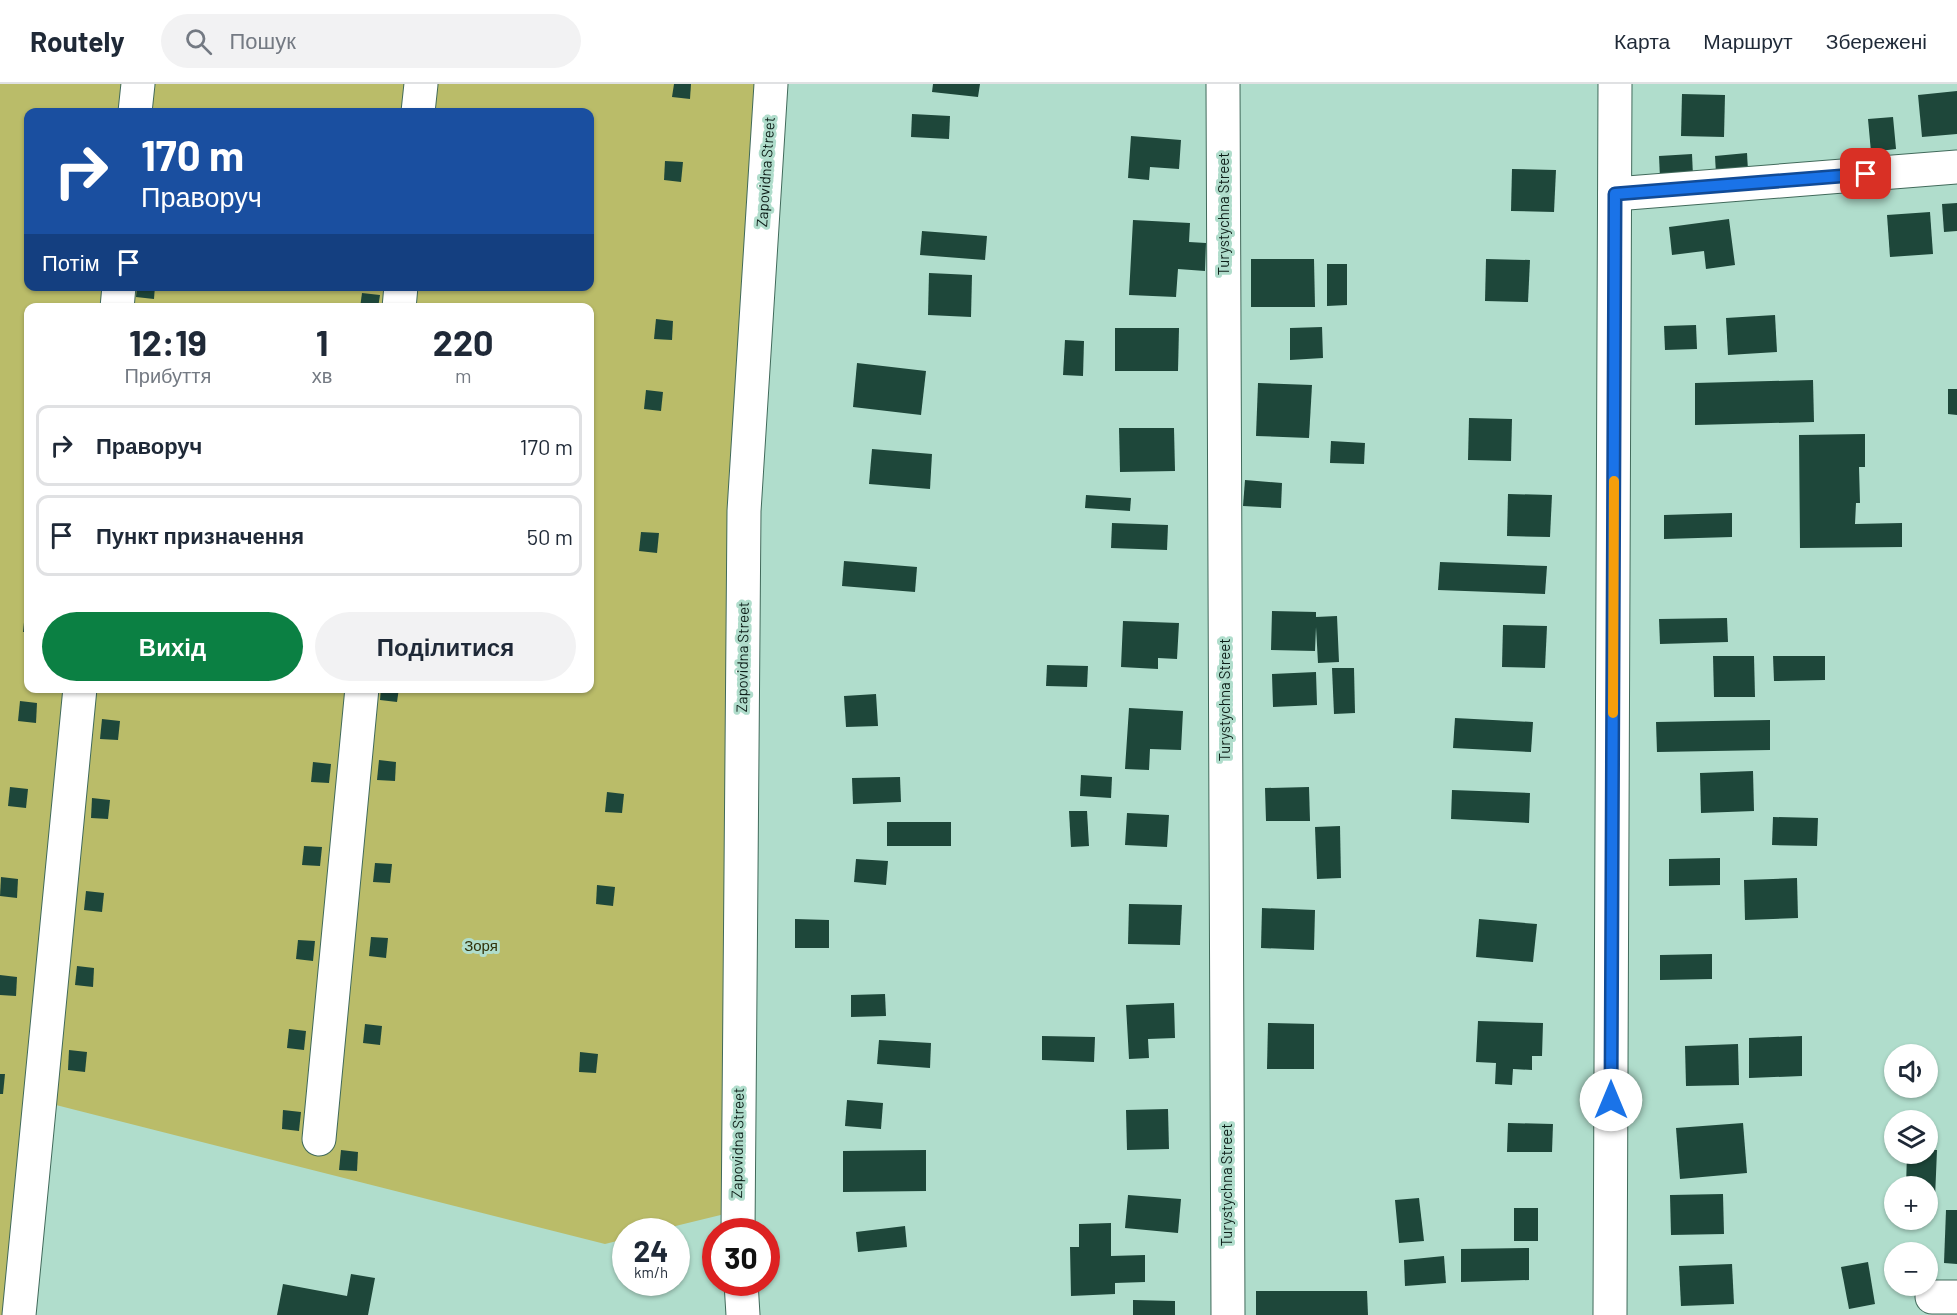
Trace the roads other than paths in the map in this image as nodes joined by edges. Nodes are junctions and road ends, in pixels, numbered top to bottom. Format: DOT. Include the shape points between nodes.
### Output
graph roads {
  1 [pos="138,84"];
  2 [pos="421,84"];
  3 [pos="771,84"];
  4 [pos="1223,84"];
  5 [pos="1615,84"];
  6 [pos="135,108"];
  7 [pos="418,108"];
  8 [pos="1957,167"];
  9 [pos="1615,194"];
  10 [pos="79,693"];
  11 [pos="362,693"];
  12 [pos="319,1139"];
  13 [pos="738,1218"];
  14 [pos="14,1236"];
  15 [pos="742,1296"];
  16 [pos="19,1315"];
  17 [pos="743,1315"];
  18 [pos="1228,1315"];
  19 [pos="1610,1315"];
  1 -- 6 [label="street"];
  2 -- 7 [label="street"];
  3 -- 13 [label="street, Zapovidna Street" via="744,511"];
  4 -- 18 [label="street, Turystychna Street"];
  5 -- 9 [label="street"];
  8 -- 9 [label="street"];
  9 -- 19 [label="street"];
  10 -- 14 [label="street"];
  11 -- 12 [label="street"];
  14 -- 16 [label="street"];
  15 -- 17 [label="street"];
}
